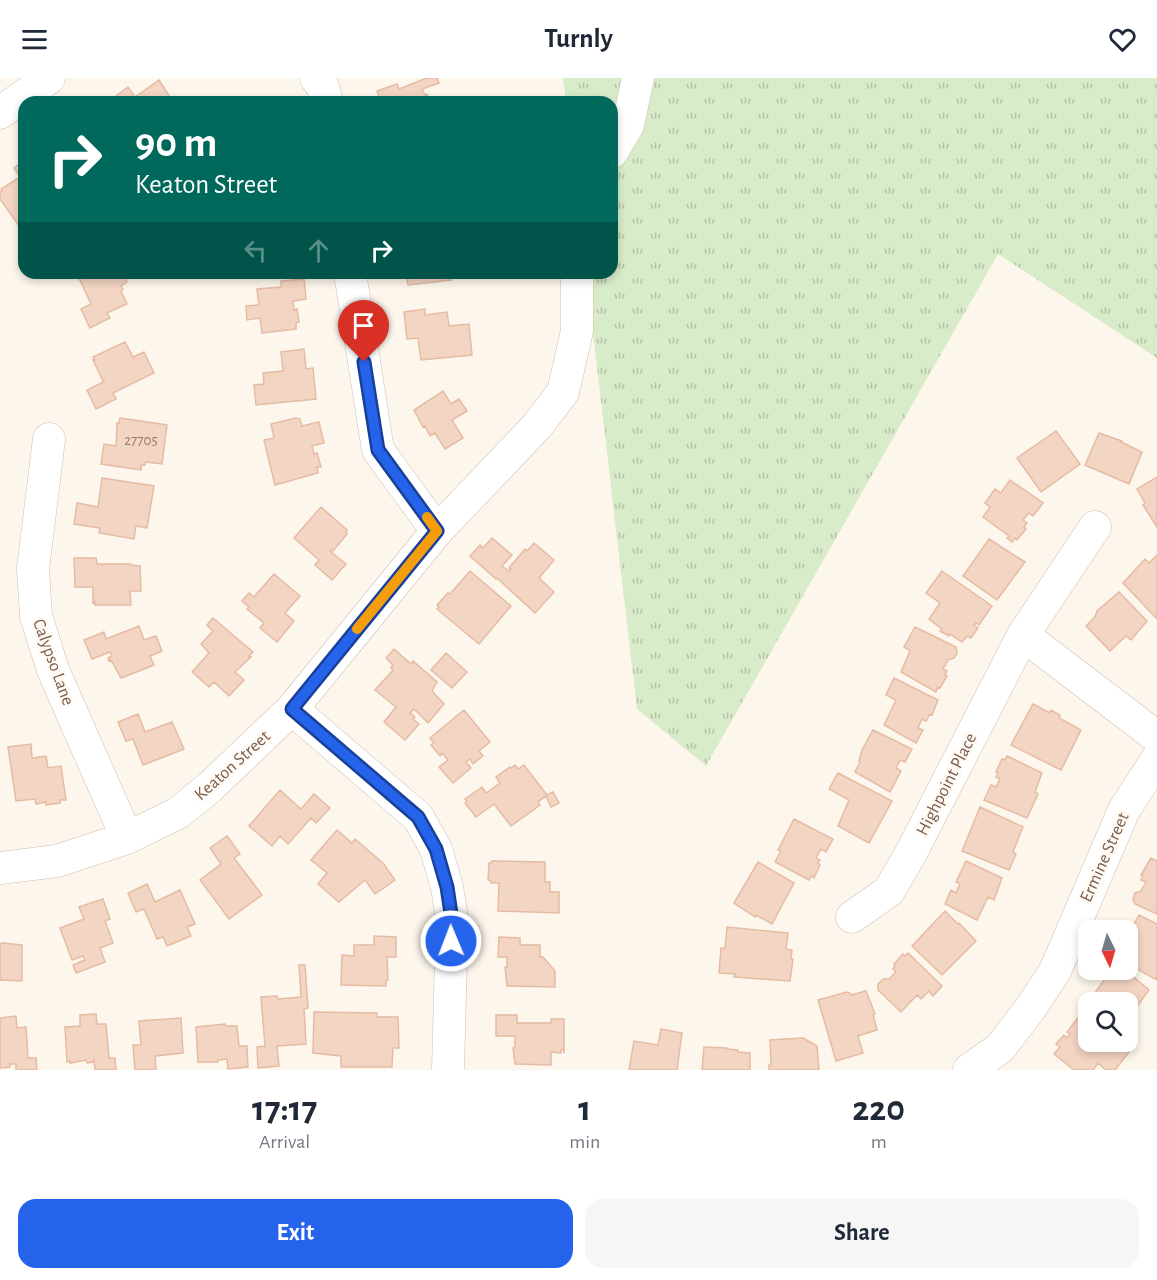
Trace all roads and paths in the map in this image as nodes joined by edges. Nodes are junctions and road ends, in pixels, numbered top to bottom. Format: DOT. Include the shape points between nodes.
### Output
graph roads {
  1 [pos="49,78"];
  2 [pos="316,78"];
  3 [pos="638,78"];
  4 [pos="24,96"];
  5 [pos="325,96"];
  6 [pos="18,100"];
  7 [pos="0,113"];
  8 [pos="618,142"];
  9 [pos="351,279"];
  10 [pos="578,279"];
  11 [pos="49,439"];
  12 [pos="1095,527"];
  13 [pos="437,531"];
  14 [pos="1023,635"];
  15 [pos="292,709"];
  16 [pos="1157,737"];
  17 [pos="1157,759"];
  18 [pos="127,838"];
  19 [pos="0,868"];
  20 [pos="852,917"];
  21 [pos="1007,1059"];
  22 [pos="448,1070"];
  23 [pos="969,1070"];
  1 -- 4 [label="street"];
  2 -- 5 [label="street"];
  3 -- 8 [label="street" via="628,125"];
  6 -- 7 [label="street"];
  9 -- 13 [label="street" via="378,450"];
  10 -- 13 [label="street, Keaton Street" via="577,331 563,392"];
  11 -- 18 [label="street, Calypso Lane" via="33,569 36,616 53,670"];
  12 -- 14 [label="street, Highpoint Place"];
  13 -- 15 [label="street, Keaton Street"];
  14 -- 16 [label="street"];
  14 -- 20 [label="street, Highpoint Place" via="889,891"];
  15 -- 18 [label="street, Keaton Street" via="178,813"];
  15 -- 22 [label="street" via="418,817 436,849 452,920"];
  17 -- 21 [label="street, Ermine Street" via="1124,810 1055,970 1030,1009"];
  18 -- 19 [label="street, Keaton Street" via="57,861"];
  21 -- 23 [label="street, Ermine Street"];
}
